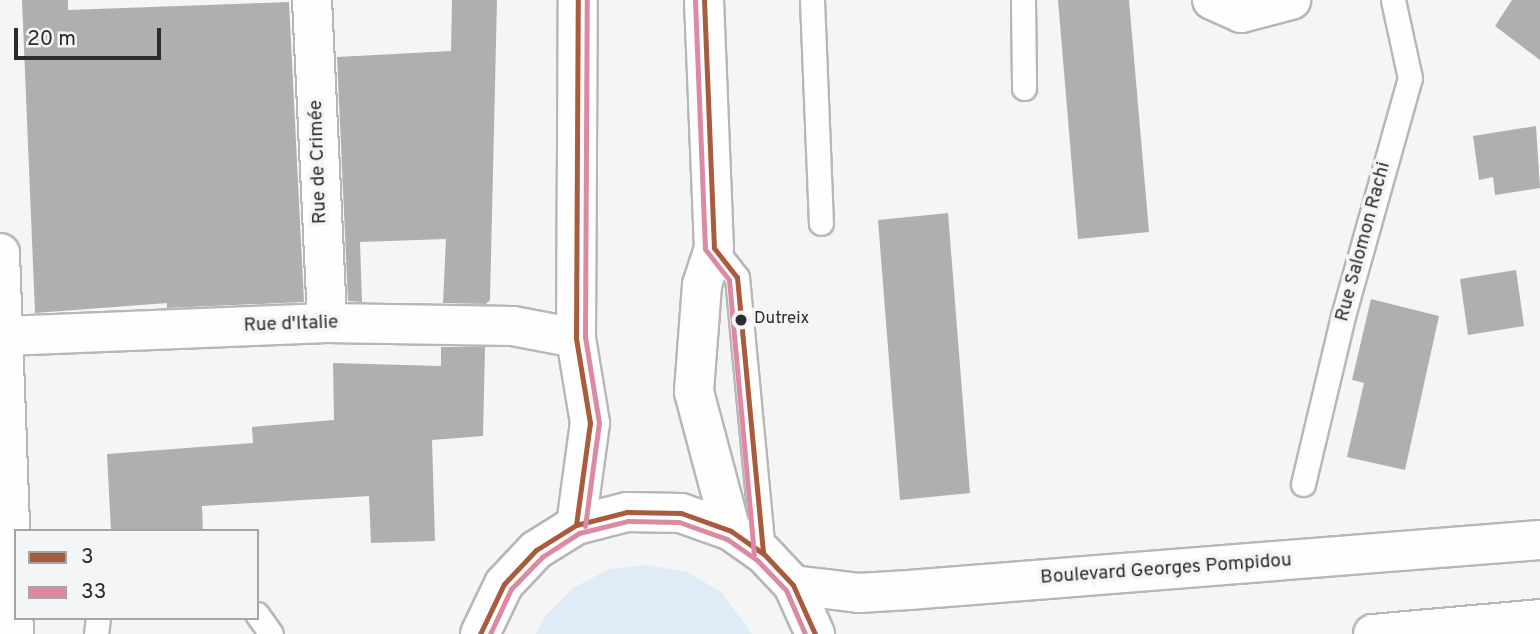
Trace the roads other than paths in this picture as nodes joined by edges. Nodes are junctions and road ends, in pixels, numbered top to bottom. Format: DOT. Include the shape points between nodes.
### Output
graph roads {
  1 [pos="312,0"];
  2 [pos="578,0"];
  3 [pos="704,0"];
  4 [pos="812,0"];
  5 [pos="1023,0"];
  6 [pos="1212,0"];
  7 [pos="1291,0"];
  8 [pos="1393,0"];
  9 [pos="1024,88"];
  10 [pos="821,223"];
  11 [pos="714,248"];
  12 [pos="0,253"];
  13 [pos="327,323"];
  14 [pos="5,336"];
  15 [pos="576,338"];
  16 [pos="1303,484"];
  17 [pos="576,525"];
  18 [pos="731,531"];
  19 [pos="1540,540"];
  20 [pos="763,552"];
  21 [pos="793,584"];
  22 [pos="259,617"];
  23 [pos="1540,619"];
  24 [pos="478,630"];
  25 [pos="14,634"];
  26 [pos="271,634"];
  27 [pos="816,634"];
  28 [pos="1373,634"];
  1 -- 13 [label="main road, Rue de Crimée"];
  2 -- 15 [label="main road"];
  3 -- 11 [label="main road"];
  4 -- 10 [label="lane"];
  5 -- 9 [label="lane"];
  6 -- 7 [label="main road" via="1241,13"];
  8 -- 16 [label="lane, Rue Salomon Rachi" via="1410,78 1343,316"];
  11 -- 18 [label="main road" via="702,285 694,392"];
  11 -- 20 [label="lane" via="737,277"];
  12 -- 14 [label="main road"];
  13 -- 14 [label="main road, Rue d'Italie"];
  13 -- 15 [label="main road, Rue d'Italie" via="513,326"];
  14 -- 25 [label="main road"];
  15 -- 17 [label="main road" via="590,424"];
  17 -- 18 [label="main road" via="627,512 681,513"];
  17 -- 24 [label="main road" via="536,550 504,584"];
  18 -- 20 [label="main road"];
  19 -- 21 [label="main road, Boulevard Georges Pompidou" via="859,593"];
  20 -- 21 [label="main road"];
  21 -- 27 [label="main road"];
  22 -- 26 [label="lane"];
  23 -- 28 [label="main road"];
}
